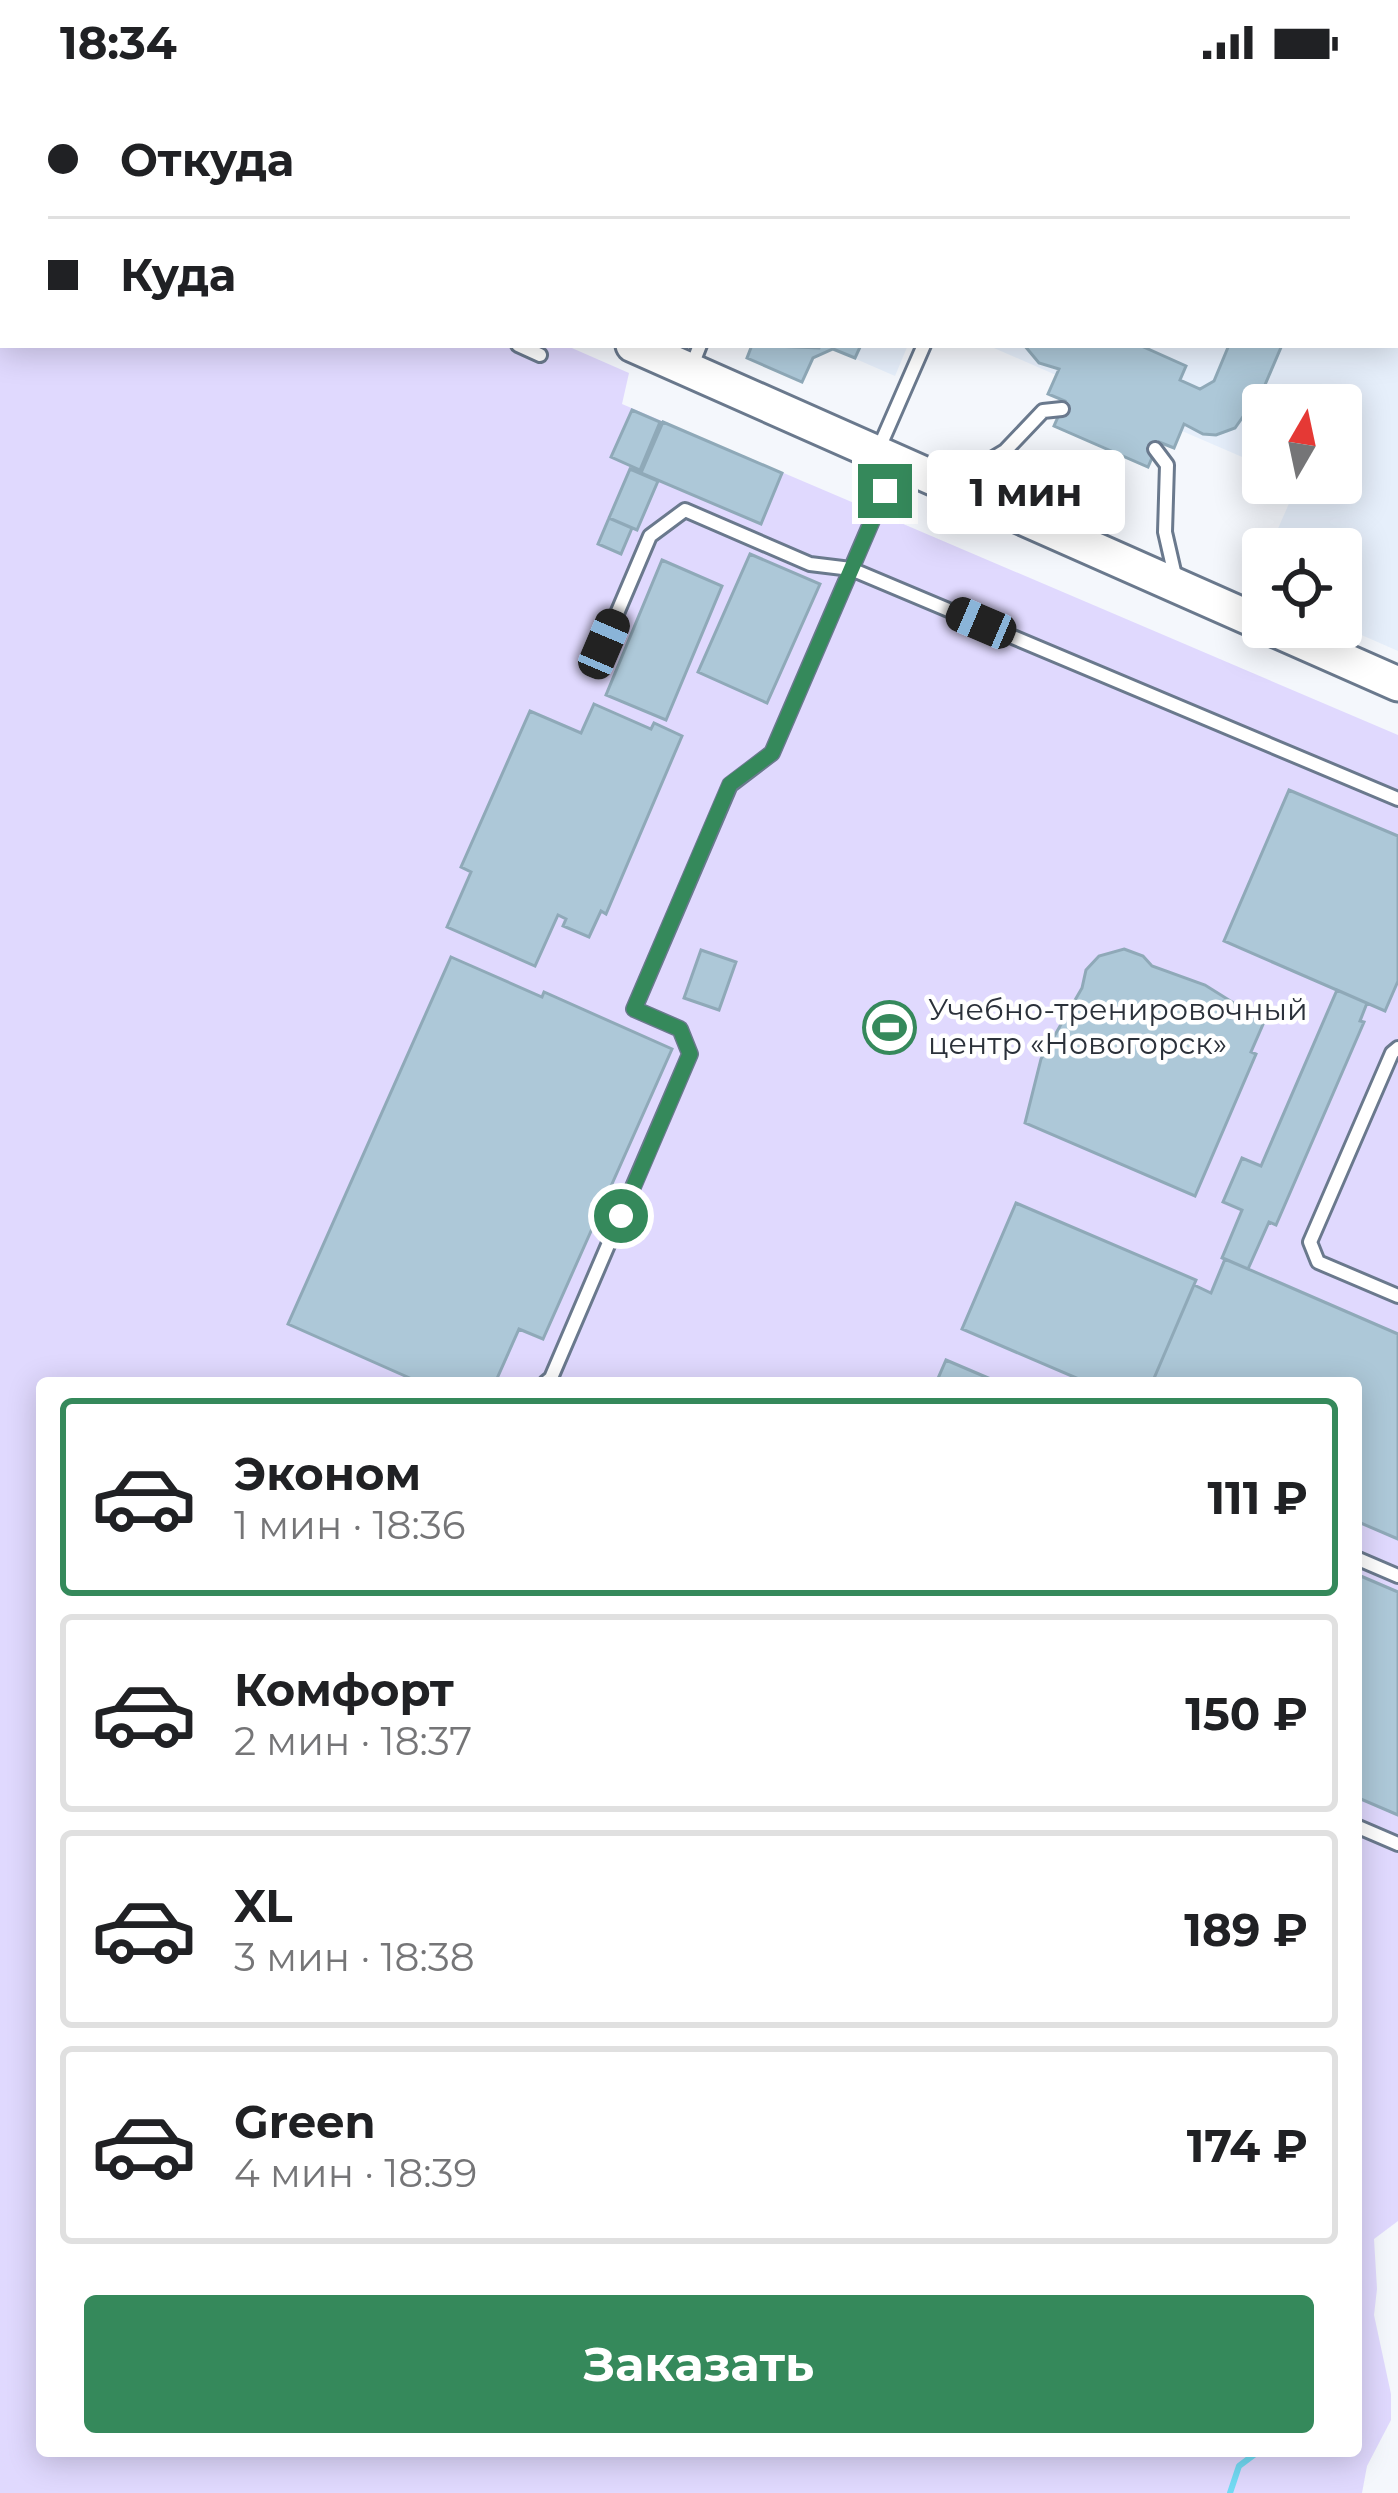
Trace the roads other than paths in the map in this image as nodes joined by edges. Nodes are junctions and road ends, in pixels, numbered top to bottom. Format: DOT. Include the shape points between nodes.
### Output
graph roads {
  1 [pos="525,348"];
  2 [pos="649,348"];
  3 [pos="923,348"];
  4 [pos="540,355"];
  5 [pos="696,357"];
  6 [pos="1062,409"];
  7 [pos="1156,449"];
  8 [pos="887,458"];
  9 [pos="947,485"];
  10 [pos="851,569"];
  11 [pos="1178,587"];
  12 [pos="1242,615"];
  13 [pos="604,644"];
  14 [pos="1316,648"];
  15 [pos="1398,684"];
  16 [pos="1398,799"];
  17 [pos="1398,1048"];
  18 [pos="1398,1296"];
  19 [pos="555,1377"];
  20 [pos="1362,1561"];
  21 [pos="1398,1576"];
  22 [pos="1362,1829"];
  23 [pos="1398,1844"];
  1 -- 4 [label="lane"];
  2 -- 5 [label="street"];
  3 -- 8 [label="lane"];
  5 -- 8 [label="street"];
  6 -- 9 [label="lane" via="1043,411 1005,451"];
  7 -- 11 [label="lane" via="1166,465 1165,532"];
  8 -- 9 [label="street"];
  8 -- 10 [label="lane"];
  9 -- 11 [label="street"];
  10 -- 13 [label="lane" via="810,564 685,510 650,536"];
  10 -- 16 [label="lane"];
  10 -- 19 [label="lane" via="772,753 730,784 634,1009 680,1029 690,1054"];
  11 -- 12 [label="street"];
  14 -- 15 [label="street"];
  17 -- 18 [label="lane" via="1310,1242 1318,1262"];
  20 -- 21 [label="lane"];
  22 -- 23 [label="lane"];
}
